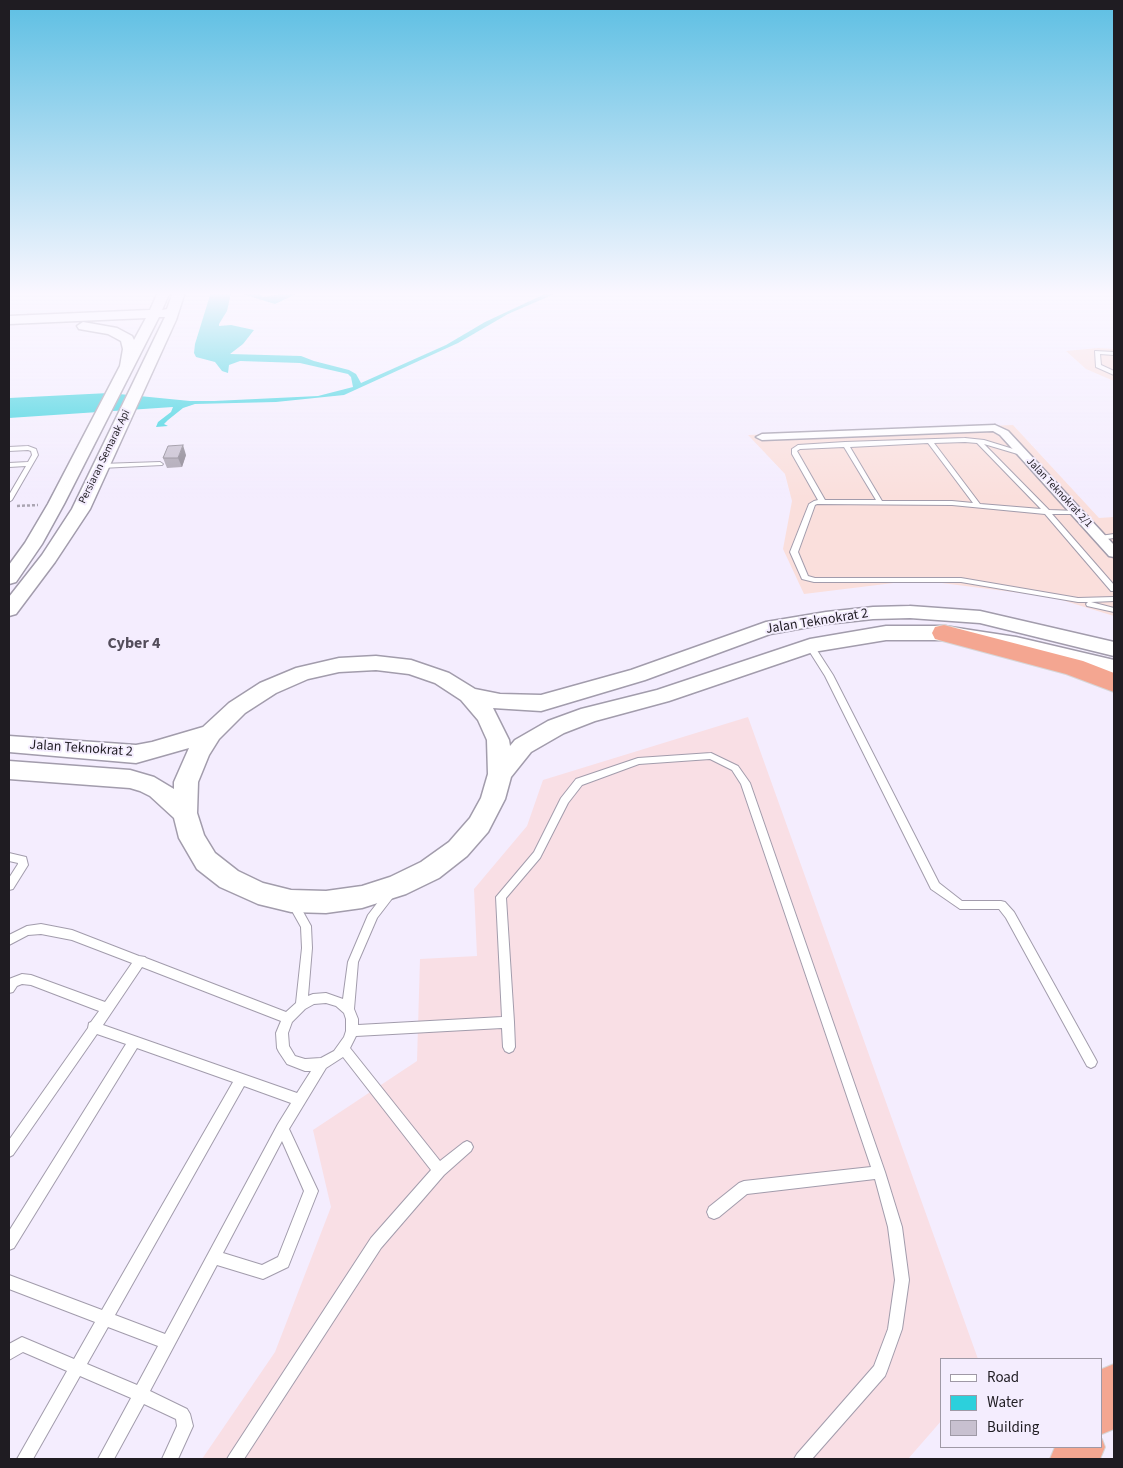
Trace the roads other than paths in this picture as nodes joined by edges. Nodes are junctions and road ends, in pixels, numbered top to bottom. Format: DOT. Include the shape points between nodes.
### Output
graph roads {
  1 [pos="127,361"];
  2 [pos="129,361"];
  3 [pos="151,361"];
  4 [pos="1098,361"];
  5 [pos="125,368"];
  6 [pos="1114,373"];
  7 [pos="762,436"];
  8 [pos="929,441"];
  9 [pos="979,442"];
  10 [pos="845,444"];
  11 [pos="9,449"];
  12 [pos="1021,453"];
  13 [pos="30,464"];
  14 [pos="160,464"];
  15 [pos="9,466"];
  16 [pos="101,466"];
  17 [pos="9,500"];
  18 [pos="822,501"];
  19 [pos="880,502"];
  20 [pos="977,504"];
  21 [pos="1048,512"];
  22 [pos="1075,512"];
  23 [pos="1110,543"];
  24 [pos="9,578"];
  25 [pos="1114,589"];
  26 [pos="1114,599"];
  27 [pos="1078,600"];
  28 [pos="9,610"];
  29 [pos="1114,610"];
  30 [pos="944,633"];
  31 [pos="810,646"];
  32 [pos="1114,649"];
  33 [pos="1114,667"];
  34 [pos="1114,683"];
  35 [pos="468,695"];
  36 [pos="211,733"];
  37 [pos="9,744"];
  38 [pos="9,770"];
  39 [pos="500,774"];
  40 [pos="185,813"];
  41 [pos="9,857"];
  42 [pos="9,886"];
  43 [pos="397,886"];
  44 [pos="501,897"];
  45 [pos="291,901"];
  46 [pos="9,940"];
  47 [pos="141,960"];
  48 [pos="9,988"];
  49 [pos="301,1005"];
  50 [pos="107,1008"];
  51 [pos="348,1009"];
  52 [pos="288,1018"];
  53 [pos="508,1022"];
  54 [pos="93,1027"];
  55 [pos="352,1031"];
  56 [pos="134,1042"];
  57 [pos="509,1047"];
  58 [pos="344,1049"];
  59 [pos="1091,1062"];
  60 [pos="322,1064"];
  61 [pos="241,1079"];
  62 [pos="300,1100"];
  63 [pos="282,1128"];
  64 [pos="467,1147"];
  65 [pos="9,1150"];
  66 [pos="439,1170"];
  67 [pos="879,1172"];
  68 [pos="714,1212"];
  69 [pos="9,1243"];
  70 [pos="214,1257"];
  71 [pos="9,1282"];
  72 [pos="106,1318"];
  73 [pos="168,1342"];
  74 [pos="9,1353"];
  75 [pos="77,1367"];
  76 [pos="1114,1387"];
  77 [pos="140,1394"];
  78 [pos="1103,1408"];
  79 [pos="1080,1448"];
  80 [pos="25,1459"];
  81 [pos="106,1459"];
  82 [pos="170,1459"];
  83 [pos="235,1459"];
  84 [pos="802,1459"];
  85 [pos="1074,1459"];
  1 -- 5 [label="main road"];
  2 -- 5 [label="main road, Persiaran Semarak Api"];
  3 -- 16 [label="main road, Persiaran Semarak Api"];
  4 -- 6 [label="lane" via="1098,366"];
  5 -- 24 [label="main road, Persiaran Semarak Api" via="56,504"];
  7 -- 12 [label="street, Jalan Teknokrat 2/1" via="995,428 1004,433"];
  8 -- 9 [label="lane"];
  8 -- 10 [label="lane"];
  8 -- 20 [label="lane"];
  9 -- 12 [label="lane"];
  9 -- 21 [label="lane"];
  10 -- 18 [label="lane" via="798,447 794,450"];
  10 -- 19 [label="lane"];
  11 -- 13 [label="lane" via="34,450"];
  12 -- 22 [label="street, Jalan Teknokrat 2/1"];
  13 -- 15 [label="lane"];
  13 -- 17 [label="lane"];
  14 -- 16 [label="lane"];
  16 -- 28 [label="main road, Persiaran Semarak Api" via="66,534"];
  18 -- 19 [label="lane"];
  18 -- 27 [label="lane" via="812,504 794,547 808,579 961,580"];
  19 -- 20 [label="lane"];
  20 -- 21 [label="lane"];
  21 -- 22 [label="lane"];
  21 -- 25 [label="lane"];
  22 -- 23 [label="street, Jalan Teknokrat 2/1"];
  26 -- 27 [label="lane"];
  27 -- 29 [label="lane"];
  30 -- 31 [label="main road, Jalan Teknokrat 2" via="886,633"];
  30 -- 33 [label="main road, Jalan Teknokrat 2" via="1016,644"];
  30 -- 34 [label="highway" via="1074,667"];
  31 -- 39 [label="main road, Jalan Teknokrat 2" via="556,727 523,746"];
  31 -- 59 [label="lane" via="829,675 935,886 960,905 1001,906 1010,915"];
  32 -- 35 [label="main road, Jalan Teknokrat 2" via="980,617 873,613 766,628 638,675 541,704 500,702"];
  35 -- 36 [label="main road" via="442,678 411,667 376,663 340,664 303,673 268,688 237,708"];
  35 -- 39 [label="main road" via="487,716 498,740"];
  36 -- 37 [label="main road, Jalan Teknokrat 2" via="136,754"];
  36 -- 40 [label="main road" via="186,782"];
  38 -- 40 [label="main road, Jalan Teknokrat 2" via="130,779 158,789"];
  39 -- 43 [label="main road" via="493,800 479,825 458,849 430,870"];
  40 -- 45 [label="main road" via="192,838 206,861 229,879 258,893"];
  41 -- 42 [label="lane" via="22,860 23,865"];
  43 -- 45 [label="main road" via="344,900"];
  43 -- 51 [label="lane" via="373,915 353,962"];
  44 -- 53 [label="lane"];
  44 -- 67 [label="lane" via="537,855 564,800 579,782 638,761 711,756 735,768 745,783"];
  45 -- 49 [label="lane" via="306,926"];
  46 -- 47 [label="lane" via="27,931 41,929 72,935"];
  47 -- 50 [label="lane"];
  47 -- 52 [label="lane"];
  48 -- 50 [label="lane" via="13,982 31,980"];
  49 -- 51 [label="lane" via="313,999 326,998"];
  49 -- 52 [label="lane"];
  50 -- 54 [label="lane"];
  51 -- 55 [label="lane"];
  52 -- 60 [label="lane" via="282,1033 283,1048 291,1060 305,1066"];
  53 -- 55 [label="lane"];
  53 -- 57 [label="lane"];
  54 -- 56 [label="lane"];
  54 -- 65 [label="lane"];
  55 -- 58 [label="lane"];
  56 -- 61 [label="lane"];
  56 -- 69 [label="lane"];
  58 -- 60 [label="lane"];
  58 -- 66 [label="lane"];
  60 -- 62 [label="lane"];
  61 -- 62 [label="lane"];
  61 -- 72 [label="lane"];
  62 -- 63 [label="lane"];
  63 -- 70 [label="lane"];
  63 -- 70 [label="lane" via="311,1191 283,1262 263,1272"];
  64 -- 66 [label="lane"];
  66 -- 83 [label="lane" via="376,1243"];
  67 -- 68 [label="lane" via="744,1188"];
  67 -- 84 [label="lane" via="895,1227 902,1280 894,1329 880,1371"];
  70 -- 73 [label="lane"];
  71 -- 72 [label="lane"];
  72 -- 73 [label="lane"];
  72 -- 75 [label="lane"];
  73 -- 77 [label="lane"];
  74 -- 75 [label="lane" via="22,1344"];
  75 -- 77 [label="lane"];
  75 -- 80 [label="lane"];
  76 -- 78 [label="highway"];
  77 -- 81 [label="lane"];
  77 -- 82 [label="lane" via="182,1414 185,1426"];
  79 -- 85 [label="highway"];
}
